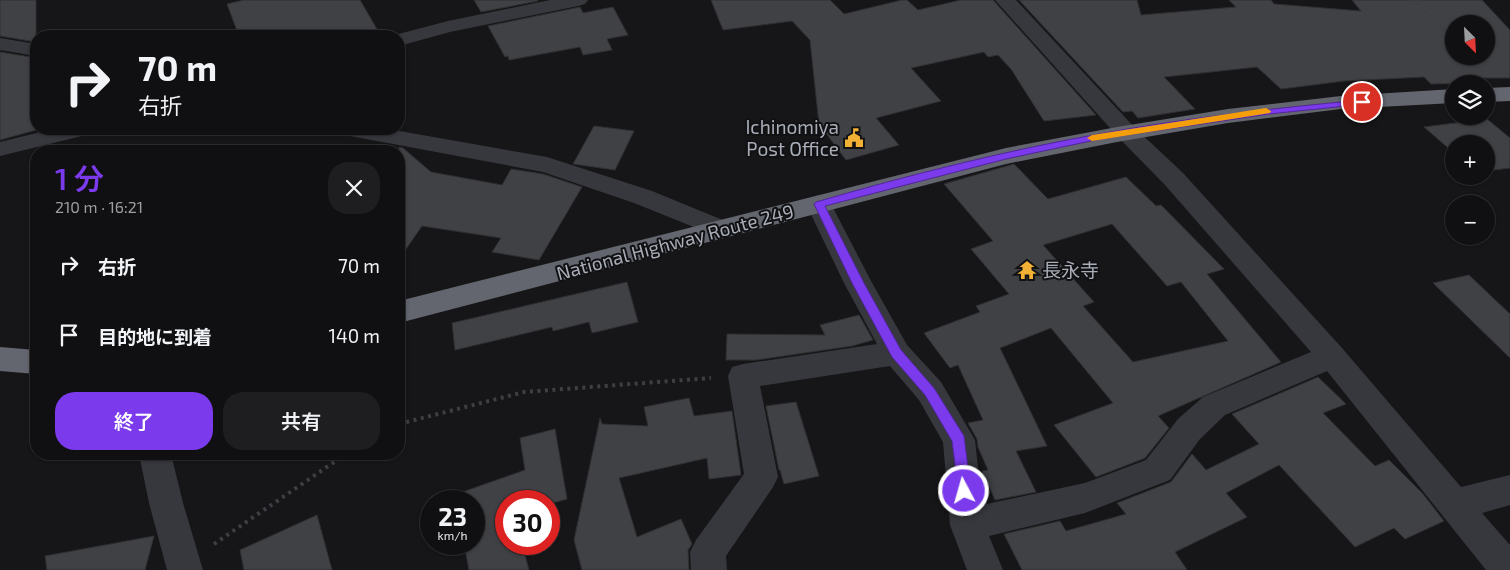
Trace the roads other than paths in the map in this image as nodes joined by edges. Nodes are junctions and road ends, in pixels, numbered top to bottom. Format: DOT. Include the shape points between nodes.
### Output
graph roads {
  1 [pos="578,0"];
  2 [pos="1005,0"];
  3 [pos="405,38"];
  4 [pos="0,44"];
  5 [pos="30,49"];
  6 [pos="1510,94"];
  7 [pos="1495,95"];
  8 [pos="1445,96"];
  9 [pos="1126,133"];
  10 [pos="78,135"];
  11 [pos="383,135"];
  12 [pos="0,149"];
  13 [pos="819,204"];
  14 [pos="722,229"];
  15 [pos="405,310"];
  16 [pos="897,353"];
  17 [pos="1332,356"];
  18 [pos="1,360"];
  19 [pos="30,362"];
  20 [pos="156,460"];
  21 [pos="1510,490"];
  22 [pos="1453,505"];
  23 [pos="967,526"];
  24 [pos="182,569"];
  25 [pos="709,570"];
  26 [pos="985,570"];
  27 [pos="1508,570"];
  1 -- 3 [label="street"];
  2 -- 9 [label="street"];
  4 -- 5 [label="street"];
  6 -- 7 [label="highway"];
  8 -- 9 [label="highway, National Highway Route 249" via="1269,111"];
  9 -- 13 [label="highway, National Highway Route 249" via="1006,156"];
  9 -- 17 [label="street" via="1174,179"];
  10 -- 12 [label="street"];
  11 -- 14 [label="street" via="547,165 643,197"];
  13 -- 14 [label="highway, National Highway Route 249"];
  13 -- 16 [label="street"];
  14 -- 15 [label="highway, National Highway Route 249"];
  16 -- 23 [label="street" via="930,392 959,440"];
  16 -- 25 [label="street" via="743,376 760,477 708,552"];
  17 -- 22 [label="street"];
  17 -- 23 [label="street" via="1214,406 1189,429 1158,470 1085,498"];
  18 -- 19 [label="highway"];
  20 -- 24 [label="street"];
  21 -- 22 [label="street"];
  22 -- 27 [label="street"];
  23 -- 26 [label="street"];
}
